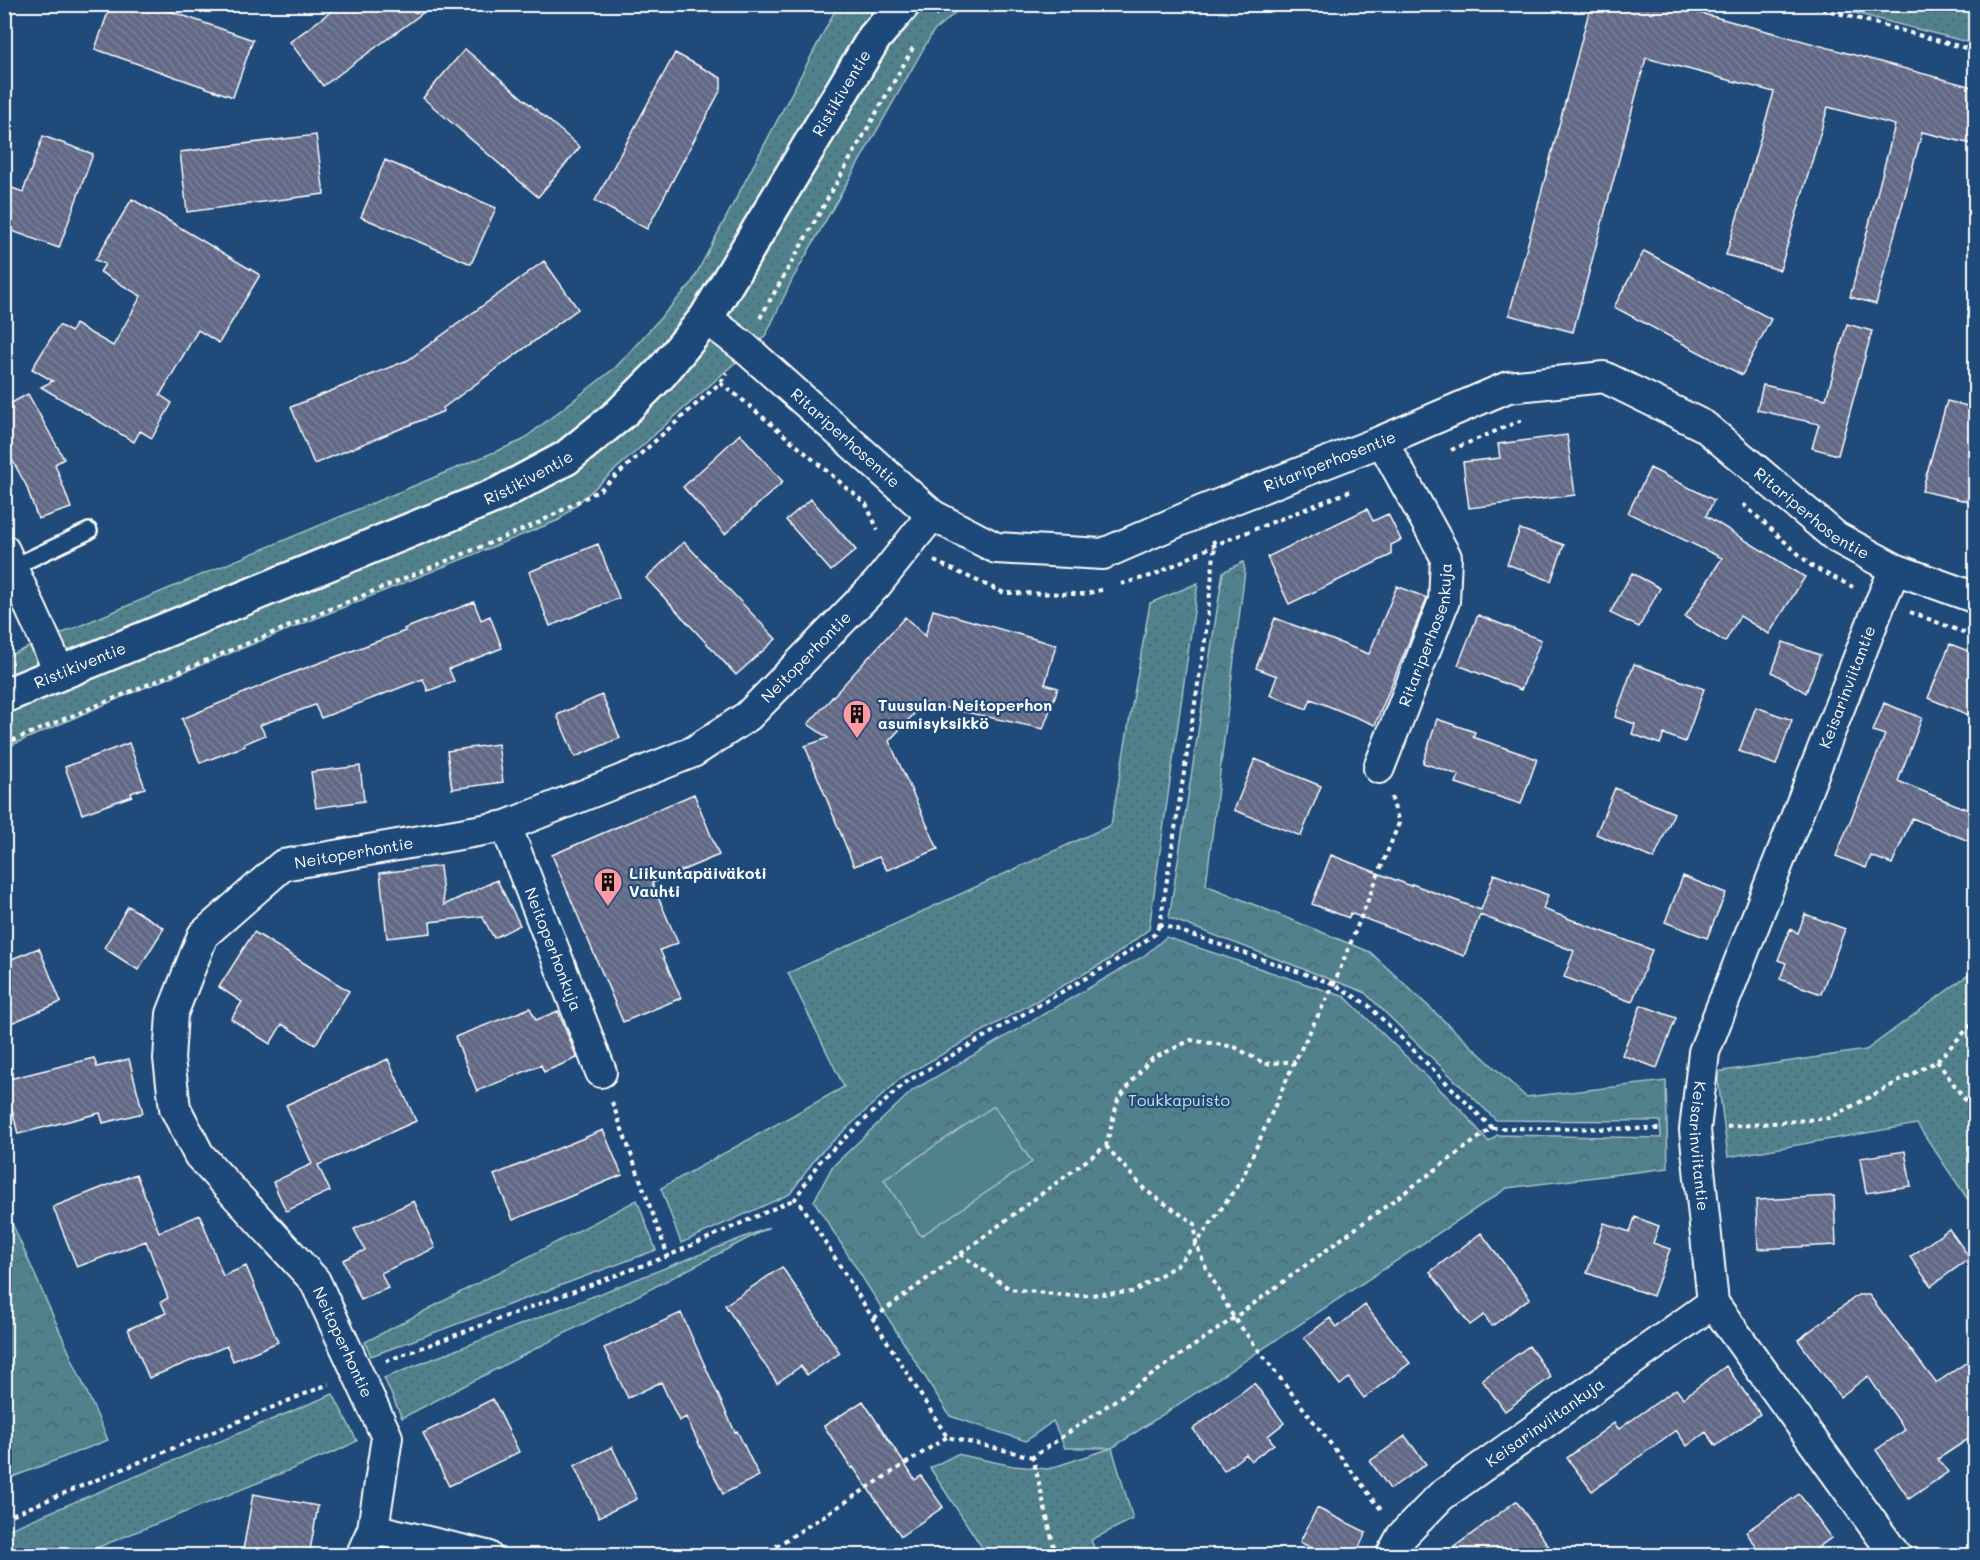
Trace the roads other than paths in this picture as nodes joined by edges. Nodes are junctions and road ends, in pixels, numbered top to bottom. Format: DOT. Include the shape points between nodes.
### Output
graph roads {
  1 [pos="888,4"];
  2 [pos="903,4"];
  3 [pos="874,38"];
  4 [pos="706,318"];
  5 [pos="1382,441"];
  6 [pos="932,515"];
  7 [pos="89,531"];
  8 [pos="9,559"];
  9 [pos="1895,568"];
  10 [pos="1976,598"];
  11 [pos="60,673"];
  12 [pos="4,696"];
  13 [pos="1379,768"];
  14 [pos="506,826"];
  15 [pos="601,1072"];
  16 [pos="1713,1303"];
  17 [pos="367,1542"];
  18 [pos="1397,1546"];
  19 [pos="487,1556"];
  20 [pos="1896,1556"];
  1 -- 3 [label="street, Ristikiventie"];
  2 -- 3 [label="street, Ristikiventie"];
  3 -- 4 [label="street, Ristikiventie"];
  4 -- 6 [label="street, Ritariperhosentie" via="744,347"];
  4 -- 11 [label="street, Ristikiventie" via="661,373 620,414 566,458 499,494"];
  5 -- 6 [label="street, Ritariperhosentie" via="1103,554 996,548"];
  5 -- 9 [label="street, Ritariperhosentie" via="1508,387 1604,377 1704,426 1836,537"];
  5 -- 13 [label="street, Ritariperhosenkuja" via="1446,557 1444,601"];
  6 -- 14 [label="street, Neitoperhontie" via="877,584 748,716 693,752"];
  7 -- 8 [label="lane"];
  8 -- 11 [label="street"];
  9 -- 10 [label="street, Ritariperhosentie"];
  9 -- 16 [label="street, Keisarinviitantie" via="1704,1052 1695,1130"];
  11 -- 12 [label="street, Ristikiventie"];
  14 -- 15 [label="street, Neitoperhonkuja"];
  14 -- 17 [label="street, Neitoperhontie" via="283,866 203,935 172,1014 170,1059 175,1108 199,1155 315,1281 387,1437"];
  16 -- 18 [label="street, Keisarinviitankuja" via="1441,1496"];
  16 -- 20 [label="street, Keisarinviitantie"];
  17 -- 19 [label="street"];
}
